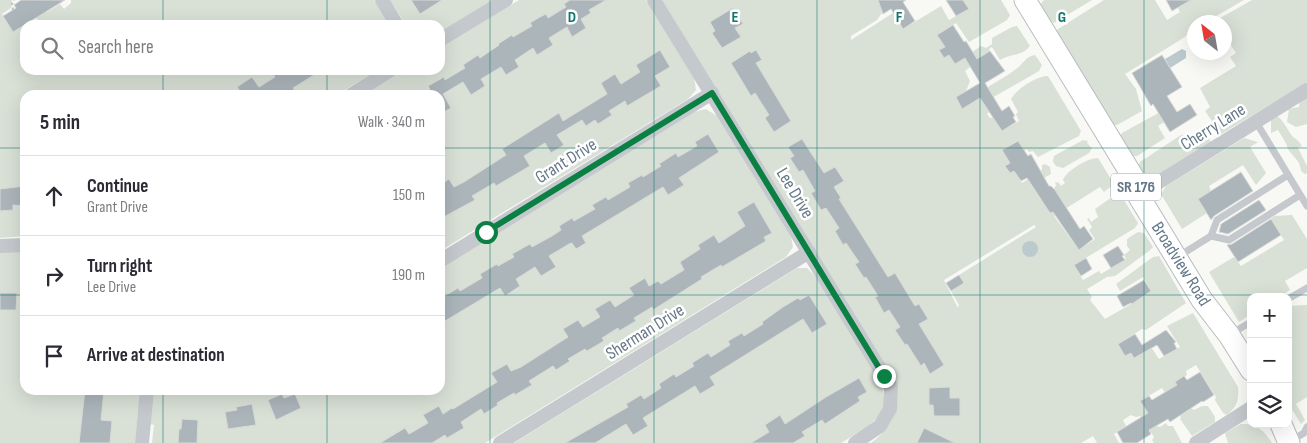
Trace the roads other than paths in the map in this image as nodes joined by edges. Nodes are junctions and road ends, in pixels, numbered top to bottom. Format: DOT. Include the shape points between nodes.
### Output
graph roads {
  1 [pos="382,0"];
  2 [pos="506,0"];
  3 [pos="654,0"];
  4 [pos="1025,0"];
  5 [pos="394,20"];
  6 [pos="445,37"];
  7 [pos="383,75"];
  8 [pos="359,90"];
  9 [pos="1307,90"];
  10 [pos="712,93"];
  11 [pos="1256,122"];
  12 [pos="1288,175"];
  13 [pos="1138,195"];
  14 [pos="1300,195"];
  15 [pos="1307,206"];
  16 [pos="1211,236"];
  17 [pos="20,245"];
  18 [pos="0,246"];
  19 [pos="809,252"];
  20 [pos="445,258"];
  21 [pos="1176,258"];
  22 [pos="1307,288"];
  23 [pos="1292,297"];
  24 [pos="1247,324"];
  25 [pos="1229,335"];
  26 [pos="1247,364"];
  27 [pos="147,395"];
  28 [pos="1247,411"];
  29 [pos="1307,427"];
  30 [pos="1286,436"];
  31 [pos="142,443"];
  32 [pos="500,443"];
  33 [pos="855,443"];
  34 [pos="1196,443"];
  1 -- 5 [label="street"];
  2 -- 6 [label="street"];
  3 -- 10 [label="street, Lee Drive"];
  4 -- 13 [label="main road, Broadview Road / SR 176" via="1133,176"];
  7 -- 8 [label="street"];
  9 -- 11 [label="street, Cherry Lane"];
  10 -- 19 [label="street, Lee Drive"];
  10 -- 20 [label="street, Grant Drive"];
  11 -- 12 [label="lane"];
  11 -- 13 [label="street, Cherry Lane"];
  12 -- 14 [label="lane"];
  12 -- 16 [label="lane" via="1217,220"];
  13 -- 21 [label="main road, Broadview Road / SR 176"];
  14 -- 15 [label="lane"];
  14 -- 16 [label="lane" via="1229,240"];
  16 -- 21 [label="lane"];
  17 -- 18 [label="street"];
  19 -- 32 [label="street, Sherman Drive"];
  19 -- 33 [label="street, Lee Drive" via="891,387 890,409 880,426"];
  21 -- 25 [label="main road, Broadview Road / SR 176"];
  22 -- 23 [label="lane"];
  24 -- 25 [label="lane"];
  25 -- 26 [label="main road, Broadview Road / SR 176"];
  27 -- 31 [label="street"];
  28 -- 34 [label="street"];
  29 -- 30 [label="lane" via="1304,433"];
}
